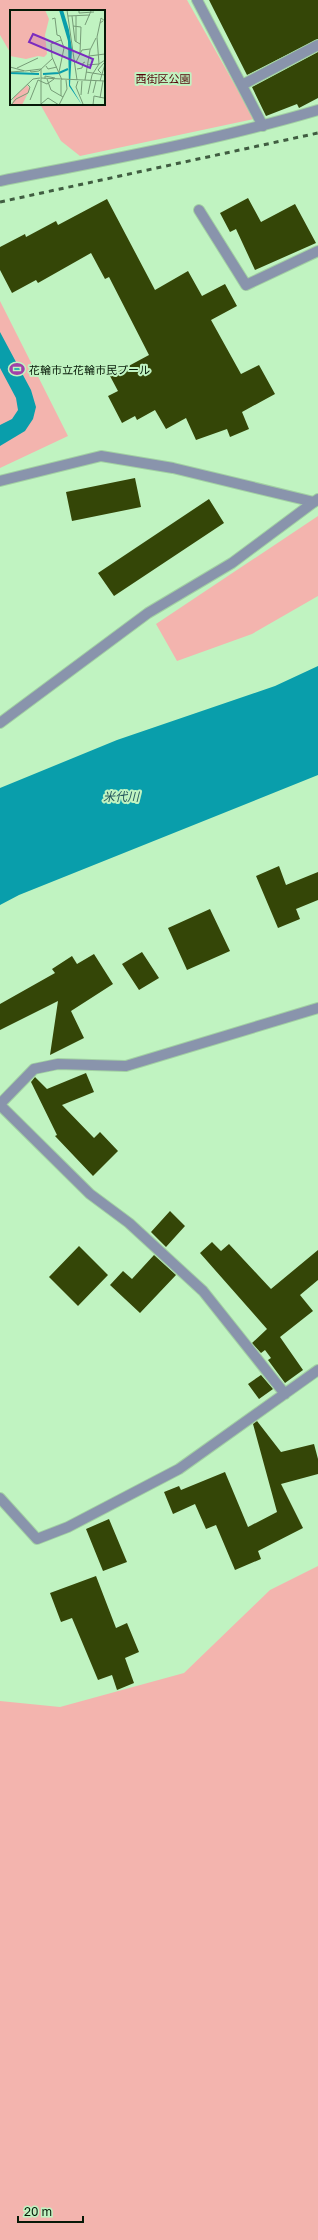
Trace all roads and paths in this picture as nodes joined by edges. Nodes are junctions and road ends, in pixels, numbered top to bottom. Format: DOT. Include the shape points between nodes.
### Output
graph roads {
  1 [pos="197,0"];
  2 [pos="318,44"];
  3 [pos="242,85"];
  4 [pos="318,110"];
  5 [pos="263,126"];
  6 [pos="0,181"];
  7 [pos="198,210"];
  8 [pos="318,251"];
  9 [pos="0,481"];
  10 [pos="316,501"];
  11 [pos="0,723"];
  12 [pos="318,1008"];
  13 [pos="0,1105"];
  14 [pos="318,1370"];
  15 [pos="285,1394"];
  16 [pos="0,1498"];
  1 -- 3 [label="street"];
  2 -- 3 [label="street"];
  3 -- 5 [label="street"];
  4 -- 5 [label="street"];
  5 -- 6 [label="street" via="172,148"];
  7 -- 8 [label="street" via="246,285"];
  9 -- 10 [label="street" via="101,456 173,468"];
  10 -- 11 [label="street" via="232,563 148,613"];
  12 -- 13 [label="street" via="126,1066 58,1064 34,1069"];
  13 -- 15 [label="street" via="90,1194 129,1223 203,1291"];
  14 -- 15 [label="street"];
  15 -- 16 [label="street" via="179,1469 68,1527 37,1538"];
}
